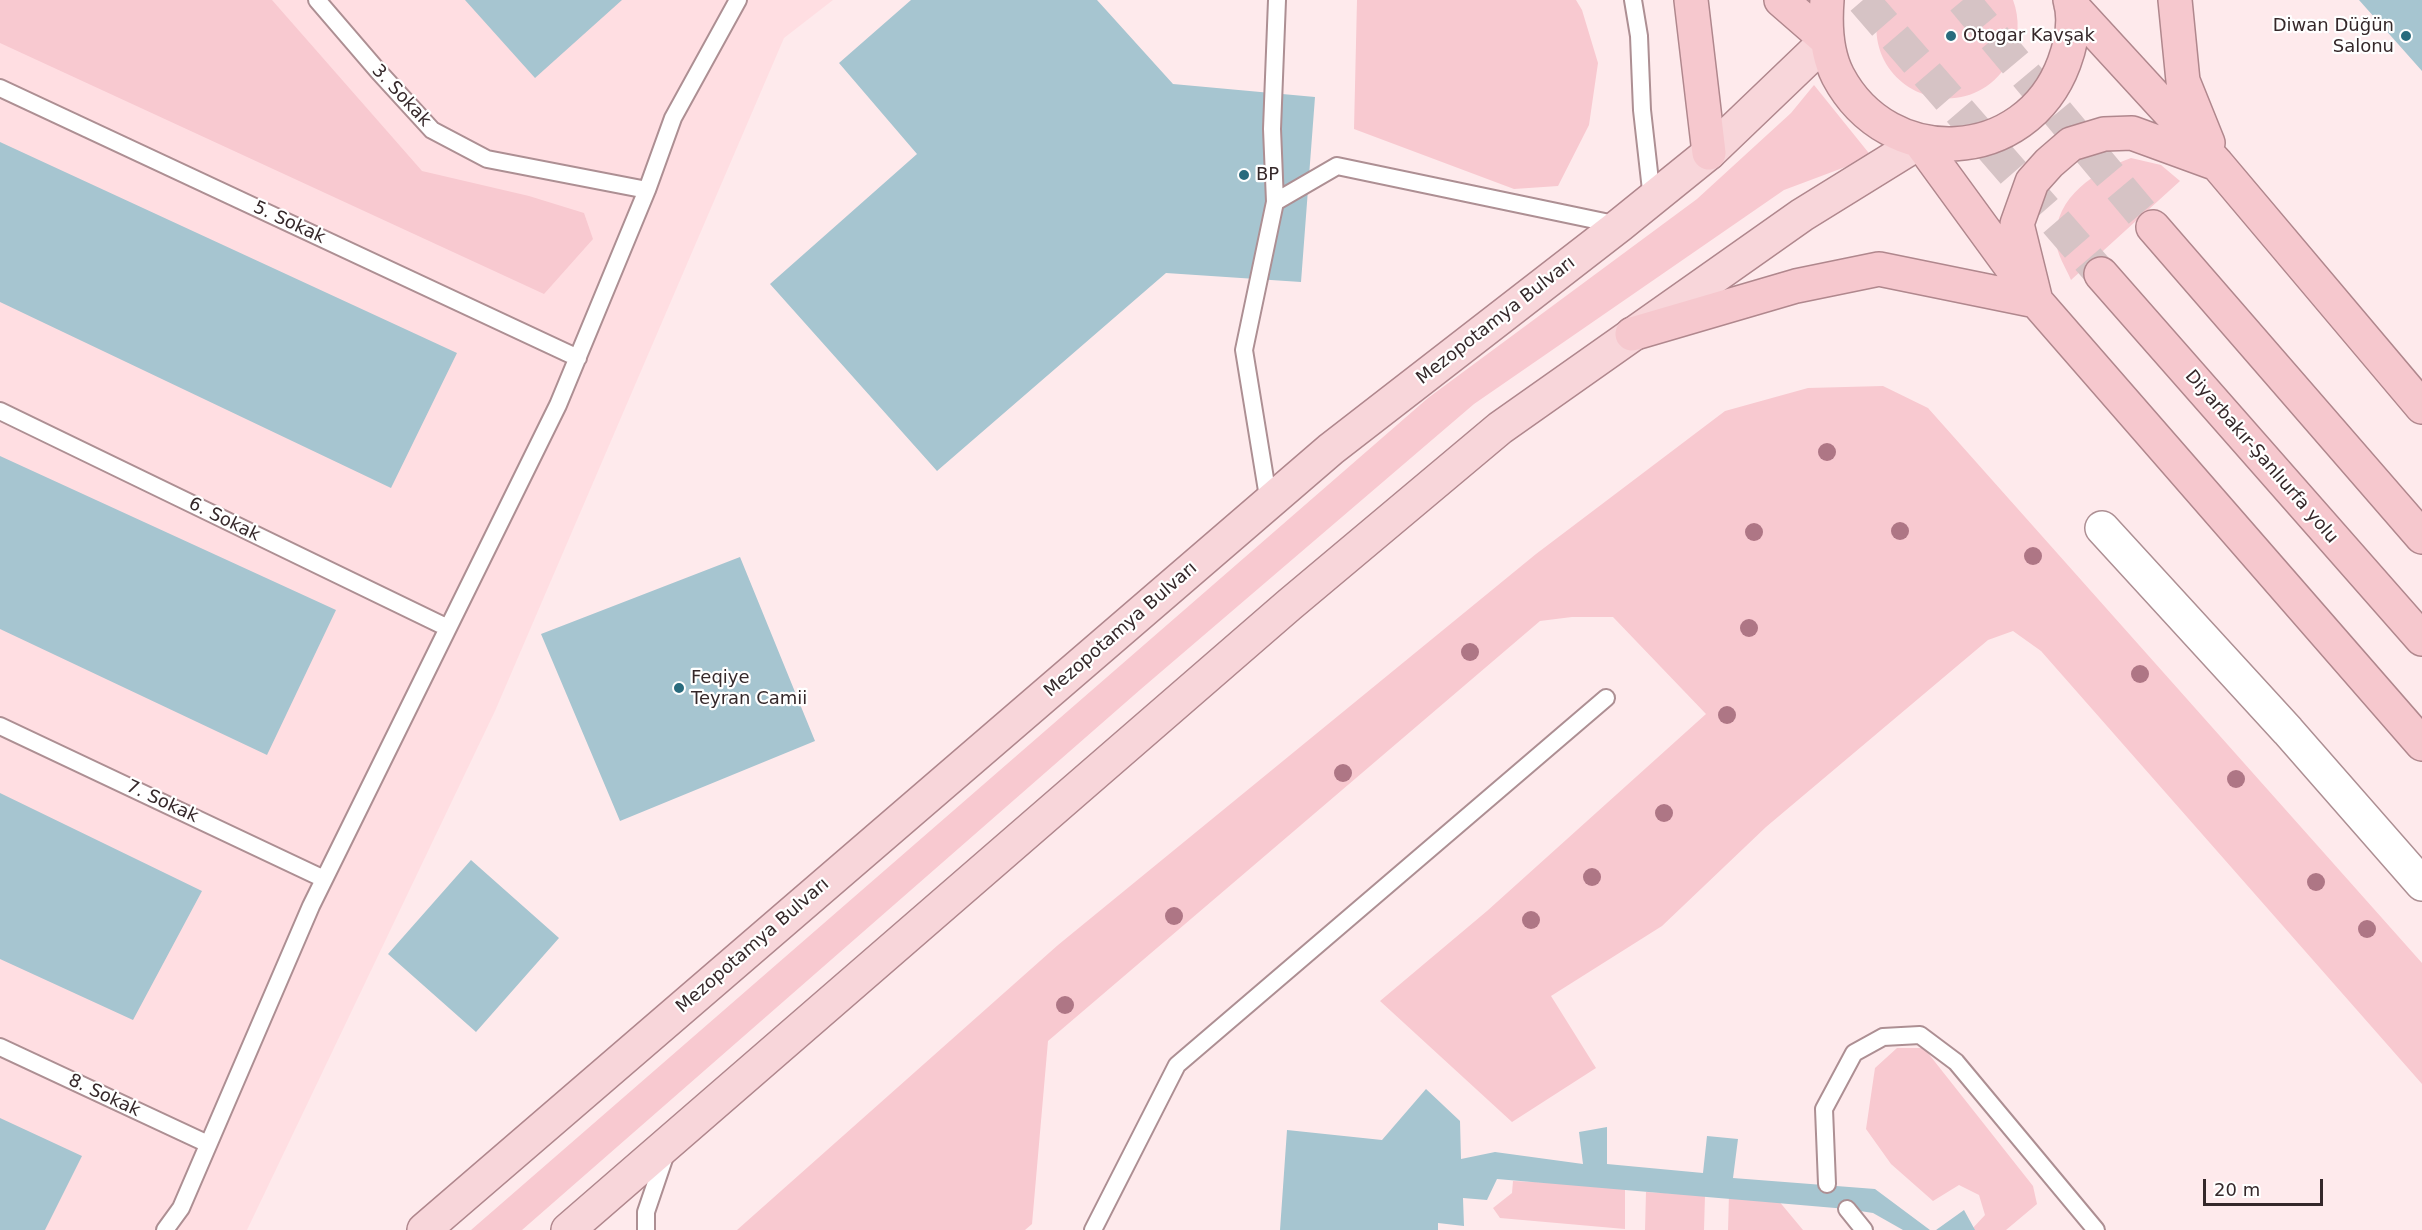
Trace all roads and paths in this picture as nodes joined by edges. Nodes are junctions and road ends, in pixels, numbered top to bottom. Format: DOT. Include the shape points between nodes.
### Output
graph roads {
  1 [pos="317,0"];
  2 [pos="738,0"];
  3 [pos="1277,0"];
  4 [pos="1633,0"];
  5 [pos="1691,0"];
  6 [pos="1781,0"];
  7 [pos="1827,0"];
  8 [pos="2175,0"];
  9 [pos="2071,2"];
  10 [pos="1827,40"];
  11 [pos="0,88"];
  12 [pos="1920,142"];
  13 [pos="1708,153"];
  14 [pos="2217,164"];
  15 [pos="647,190"];
  16 [pos="1652,199"];
  17 [pos="1275,202"];
  18 [pos="1620,225"];
  19 [pos="2153,227"];
  20 [pos="2101,274"];
  21 [pos="2036,301"];
  22 [pos="1632,334"];
  23 [pos="578,358"];
  24 [pos="2422,407"];
  25 [pos="0,411"];
  26 [pos="1269,502"];
  27 [pos="2102,528"];
  28 [pos="2422,537"];
  29 [pos="448,628"];
  30 [pos="2422,639"];
  31 [pos="1606,698"];
  32 [pos="0,726"];
  33 [pos="2422,744"];
  34 [pos="324,879"];
  35 [pos="2422,884"];
  36 [pos="0,1047"];
  37 [pos="669,1142"];
  38 [pos="208,1144"];
  39 [pos="1827,1184"];
  40 [pos="1847,1209"];
  41 [pos="165,1230"];
  42 [pos="424,1230"];
  43 [pos="568,1230"];
  44 [pos="646,1230"];
  45 [pos="1093,1230"];
  46 [pos="1864,1230"];
  47 [pos="2096,1230"];
  1 -- 15 [label="lane, 3. Sokak" via="432,130 488,159"];
  2 -- 15 [label="lane" via="674,118"];
  3 -- 17 [label="lane" via="1272,129"];
  4 -- 16 [label="lane"];
  5 -- 13 [label="highway"];
  6 -- 10 [label="highway"];
  7 -- 10 [label="highway"];
  8 -- 14 [label="highway" via="2182,81"];
  9 -- 12 [label="highway" via="2071,45 2057,82 2032,113 1990,138 1961,145"];
  9 -- 14 [label="highway"];
  10 -- 12 [label="highway" via="1838,75 1858,105 1886,129"];
  10 -- 13 [label="main road, Mezopotamya Bulvarı"];
  11 -- 23 [label="lane, 5. Sokak"];
  12 -- 21 [label="highway"];
  12 -- 22 [label="main road" via="1802,215"];
  13 -- 16 [label="main road, Mezopotamya Bulvarı"];
  14 -- 21 [label="highway" via="2132,133 2104,134 2071,144 2032,182 2017,224"];
  14 -- 24 [label="highway"];
  15 -- 23 [label="lane"];
  16 -- 18 [label="main road, Mezopotamya Bulvarı"];
  17 -- 18 [label="lane" via="1338,166"];
  17 -- 26 [label="lane" via="1244,350"];
  18 -- 26 [label="main road, Mezopotamya Bulvarı" via="1331,449"];
  19 -- 28 [label="highway"];
  20 -- 30 [label="highway, Diyarbakır-Şanlıurfa yolu"];
  21 -- 22 [label="highway" via="1879,269 1796,286"];
  21 -- 33 [label="highway"];
  22 -- 37 [label="main road" via="1482,443"];
  23 -- 29 [label="lane"];
  25 -- 29 [label="lane, 6. Sokak"];
  26 -- 42 [label="main road, Mezopotamya Bulvarı"];
  27 -- 35 [label="street"];
  29 -- 34 [label="lane"];
  31 -- 45 [label="lane" via="1177,1065"];
  32 -- 34 [label="lane, 7. Sokak"];
  34 -- 38 [label="lane"];
  36 -- 38 [label="lane, 8. Sokak"];
  37 -- 43 [label="main road"];
  37 -- 44 [label="lane" via="646,1212"];
  38 -- 41 [label="lane" via="181,1208"];
  39 -- 47 [label="lane" via="1824,1109 1854,1053 1883,1037 1920,1035 1956,1062"];
  40 -- 46 [label="lane"];
}
